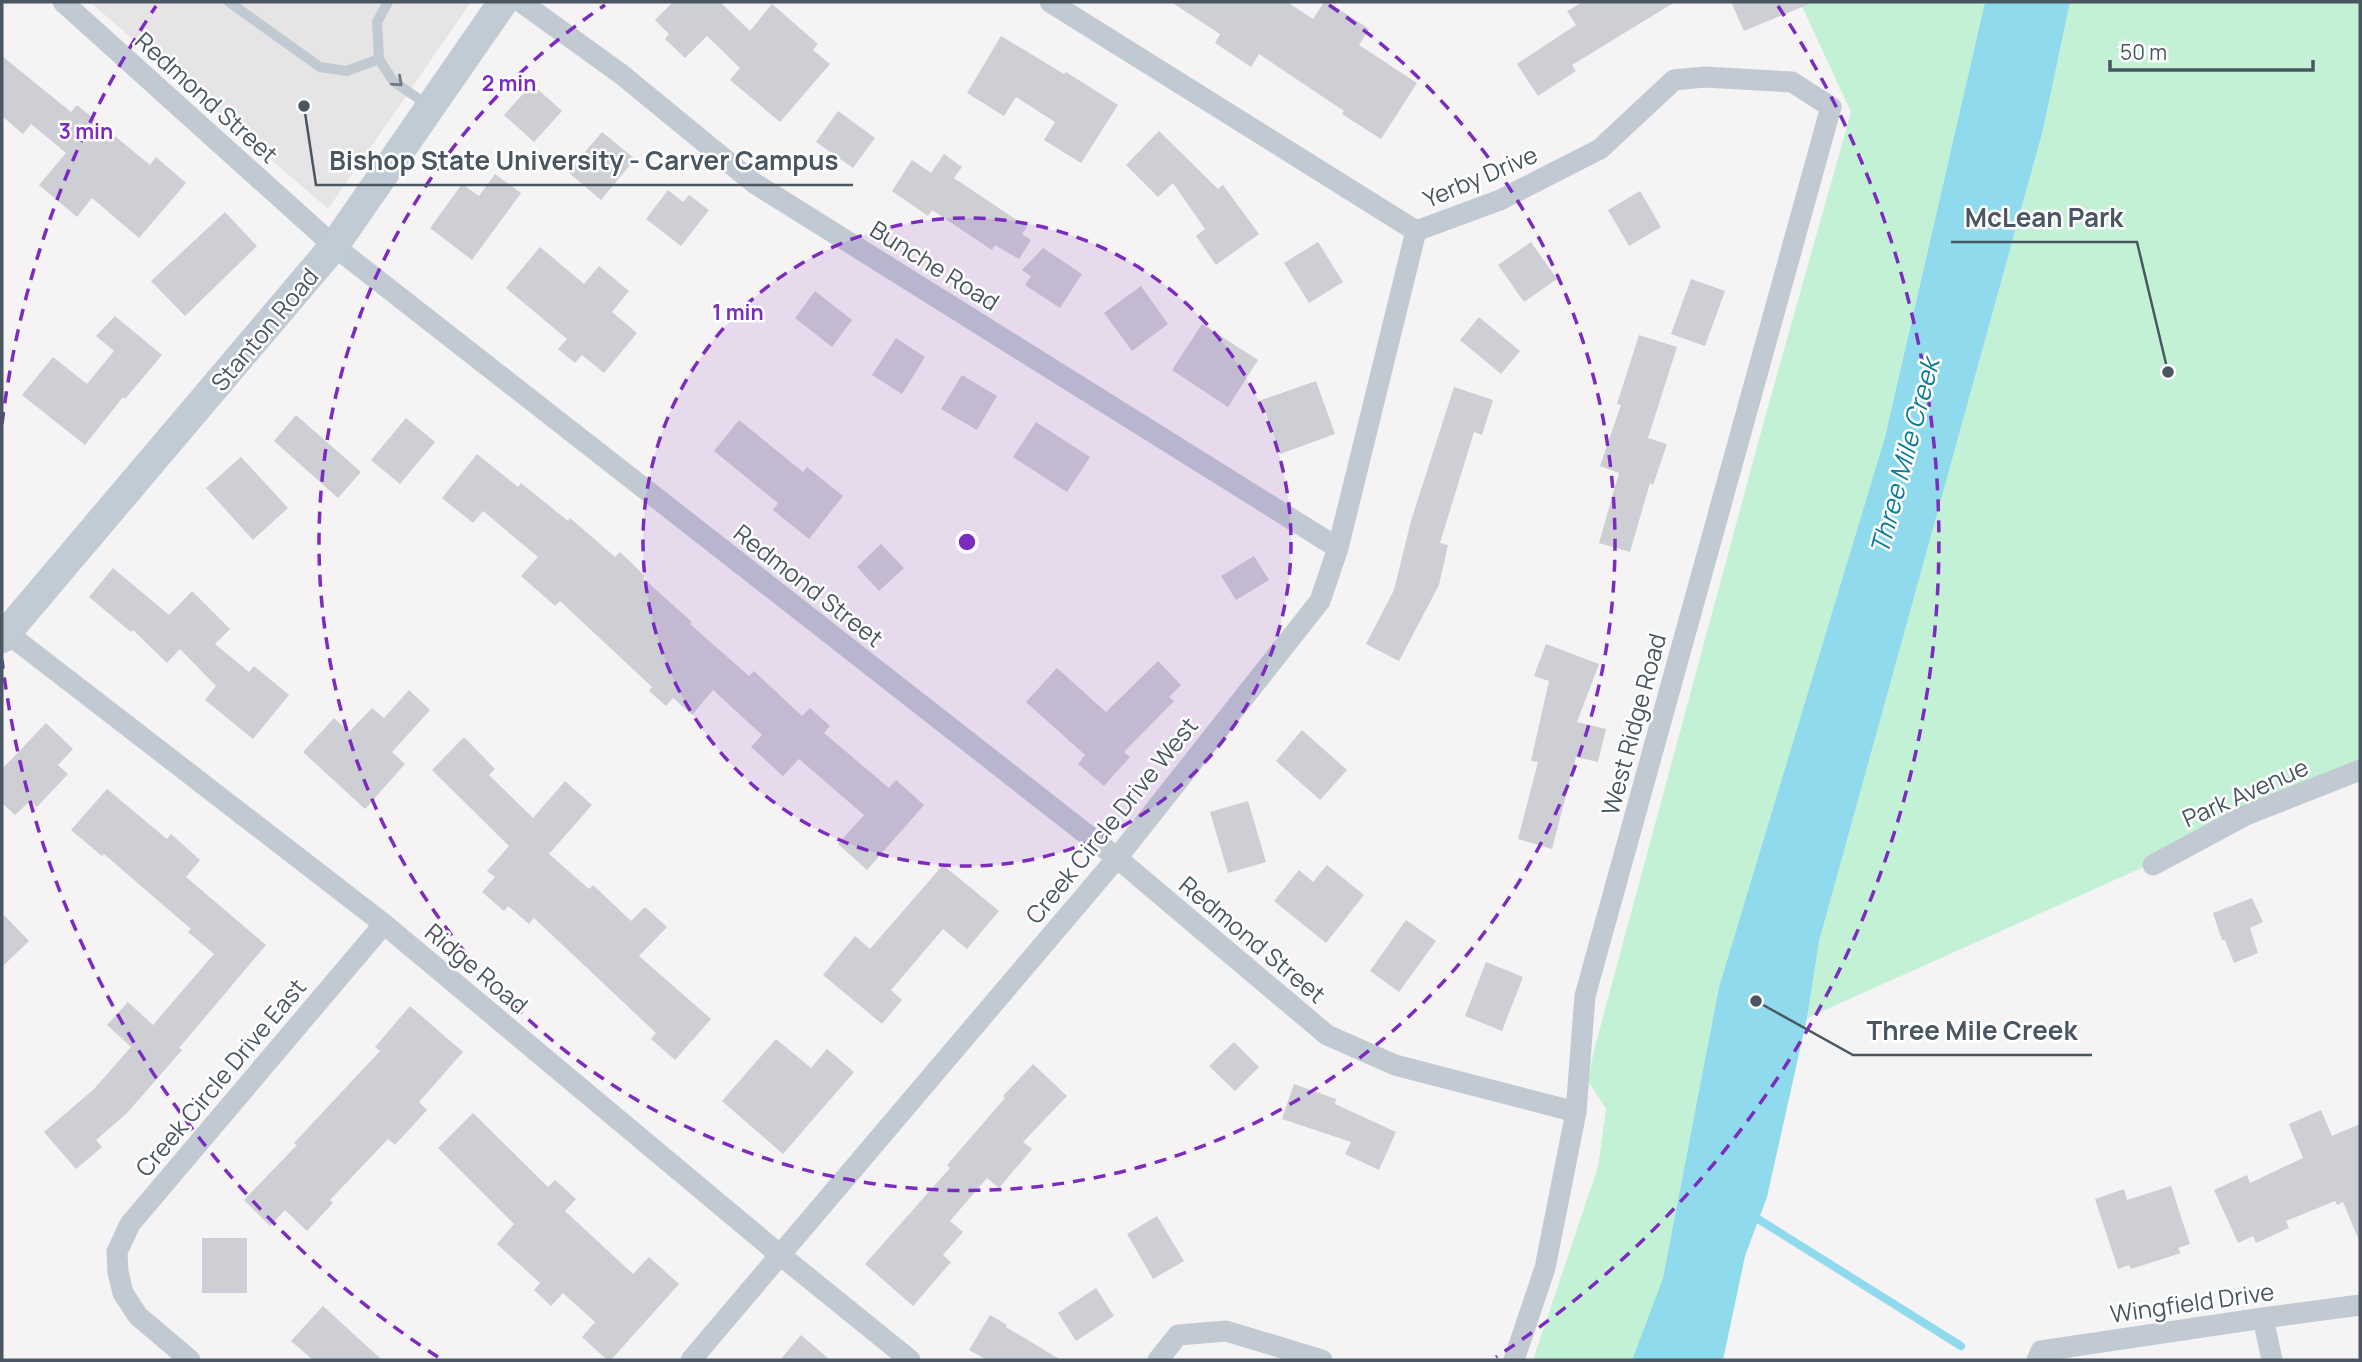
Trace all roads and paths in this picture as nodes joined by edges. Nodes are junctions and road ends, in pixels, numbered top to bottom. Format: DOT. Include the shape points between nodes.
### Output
graph roads {
  1 [pos="63,2"];
  2 [pos="229,2"];
  3 [pos="388,2"];
  4 [pos="503,2"];
  5 [pos="521,2"];
  6 [pos="1050,2"];
  7 [pos="379,59"];
  8 [pos="430,107"];
  9 [pos="1831,107"];
  10 [pos="1416,232"];
  11 [pos="334,246"];
  12 [pos="1338,548"];
  13 [pos="3,633"];
  14 [pos="2360,770"];
  15 [pos="1117,858"];
  16 [pos="2153,865"];
  17 [pos="384,924"];
  18 [pos="1576,1112"];
  19 [pos="779,1254"];
  20 [pos="2360,1306"];
  21 [pos="2263,1318"];
  22 [pos="190,1360"];
  23 [pos="691,1360"];
  24 [pos="910,1360"];
  25 [pos="1158,1360"];
  26 [pos="1322,1360"];
  27 [pos="1514,1360"];
  28 [pos="2037,1360"];
  29 [pos="2272,1360"];
  1 -- 11 [label="street, Redmond Street"];
  2 -- 7 [label="lane" via="320,67 347,71"];
  3 -- 7 [label="lane" via="377,22"];
  4 -- 8 [label="street, Stanton Road"];
  5 -- 12 [label="street, Bunche Road" via="621,74 754,183"];
  6 -- 10 [label="street, Yerby Drive"];
  7 -- 8 [label="lane, one-way" via="393,82"];
  8 -- 11 [label="street, Stanton Road"];
  9 -- 10 [label="street, Yerby Drive" via="1792,82 1704,77 1674,80 1600,149 1500,200"];
  9 -- 18 [label="street, West Ridge Road" via="1585,996"];
  10 -- 12 [label="street, Creek Circle Drive West"];
  11 -- 13 [label="street, Stanton Road"];
  11 -- 15 [label="street, Redmond Street"];
  12 -- 15 [label="street, Creek Circle Drive West" via="1320,601"];
  13 -- 17 [label="street, Ridge Road"];
  14 -- 16 [label="street, Park Avenue" via="2246,815"];
  15 -- 18 [label="street, Redmond Street" via="1327,1035 1395,1065"];
  15 -- 19 [label="street, Creek Circle Drive West"];
  17 -- 19 [label="street, Ridge Road"];
  17 -- 22 [label="street, Creek Circle Drive East" via="130,1224 117,1252 123,1293 138,1316"];
  18 -- 27 [label="street, West Ridge Road" via="1545,1268"];
  19 -- 23 [label="street, Creek Circle Drive West"];
  19 -- 24 [label="street, Ridge Road"];
  20 -- 21 [label="street, Wingfield Drive"];
  21 -- 28 [label="street, Wingfield Drive" via="2041,1351"];
  21 -- 29 [label="street"];
  25 -- 26 [label="street" via="1178,1335 1226,1331"];
}
